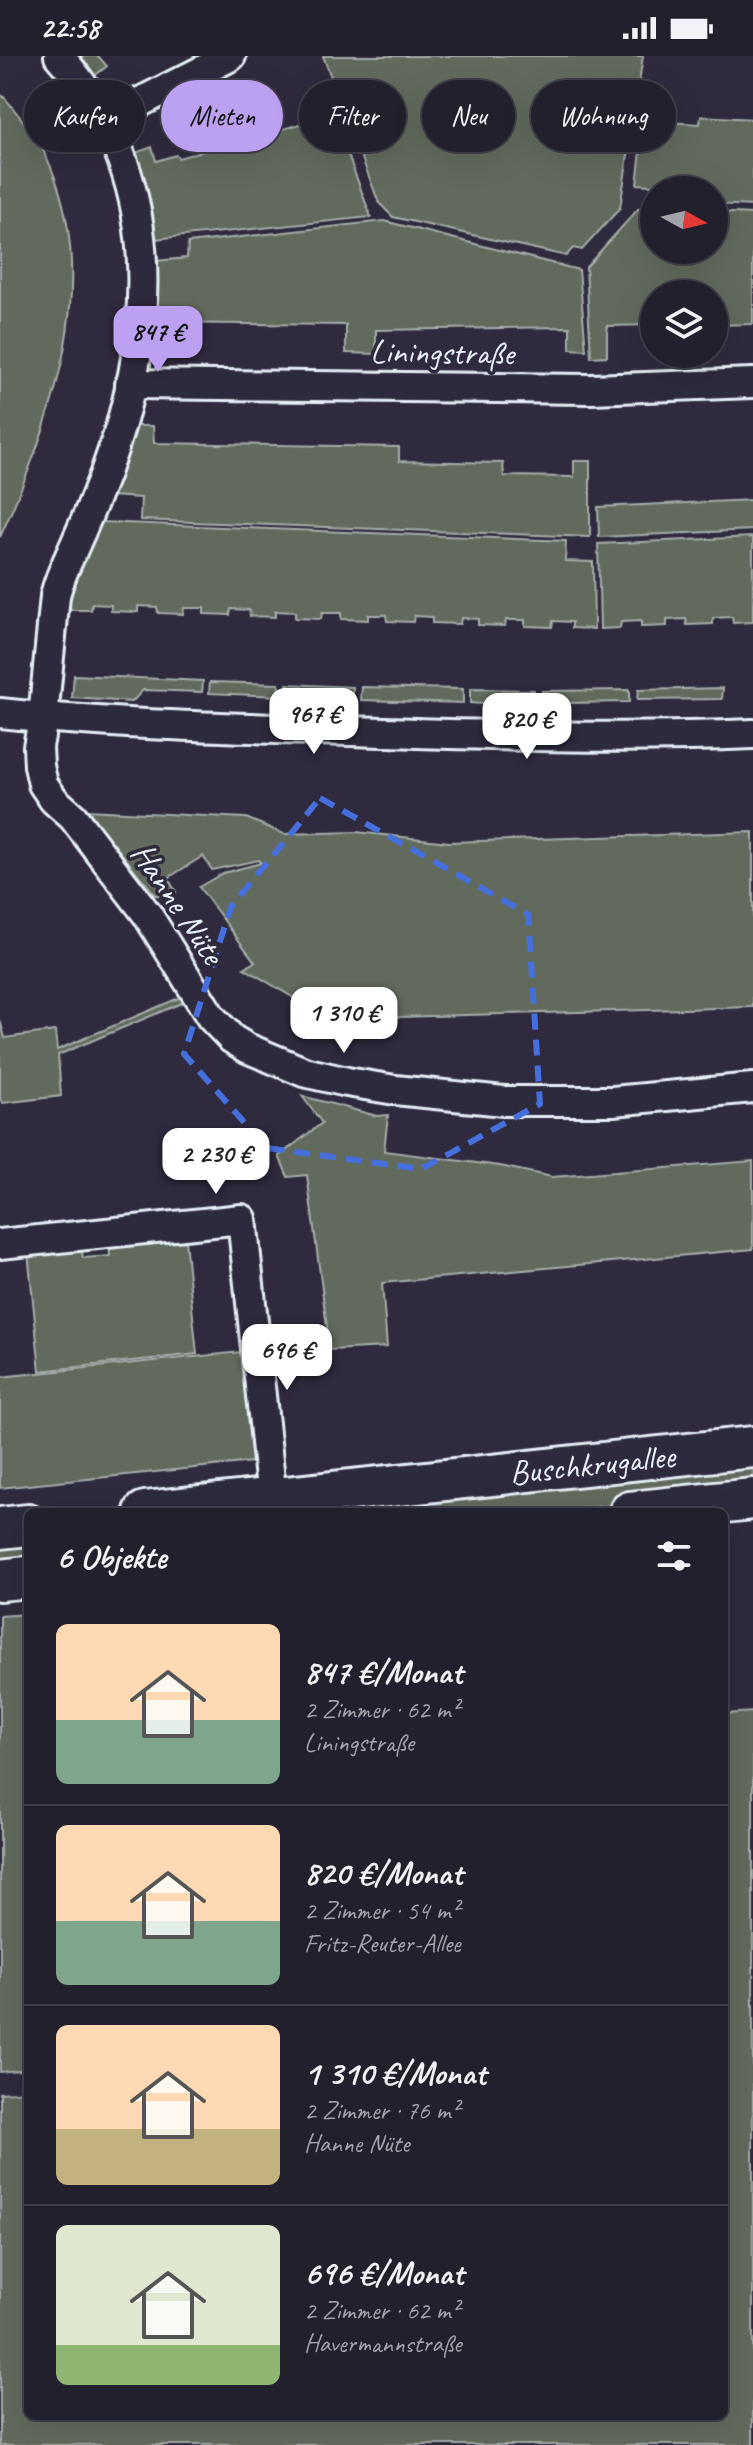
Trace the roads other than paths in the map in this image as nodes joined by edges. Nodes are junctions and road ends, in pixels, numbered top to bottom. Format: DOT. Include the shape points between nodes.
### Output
graph roads {
  1 [pos="59,56"];
  2 [pos="231,56"];
  3 [pos="79,80"];
  4 [pos="145,100"];
  5 [pos="120,152"];
  6 [pos="753,383"];
  7 [pos="130,384"];
  8 [pos="0,713"];
  9 [pos="43,718"];
  10 [pos="753,734"];
  11 [pos="753,1088"];
  12 [pos="0,1244"];
  13 [pos="753,1447"];
  14 [pos="753,1499"];
  15 [pos="272,1505"];
  16 [pos="218,1508"];
  17 [pos="668,1508"];
  18 [pos="24,1525"];
  19 [pos="0,1528"];
  20 [pos="24,1577"];
  21 [pos="0,1580"];
  1 -- 3 [label="street, Hanne Nüte"];
  2 -- 4 [label="street"];
  5 -- 7 [label="street, Hanne Nüte" via="142,245 144,289"];
  6 -- 7 [label="street, Liningstraße" via="591,389"];
  7 -- 9 [label="street, Hanne Nüte" via="106,469 57,588"];
  8 -- 9 [label="street"];
  9 -- 10 [label="street" via="455,735"];
  9 -- 11 [label="street, Hanne Nüte" via="38,747 43,784 147,914 211,1017 247,1048 304,1072 347,1082 504,1101 613,1101"];
  12 -- 15 [label="street" via="242,1219"];
  13 -- 15 [label="main road, Buschkrugallee"];
  14 -- 17 [label="main road, Buschkrugallee"];
  15 -- 16 [label="main road, Buschkrugallee"];
  18 -- 19 [label="main road"];
  20 -- 21 [label="main road"];
}
